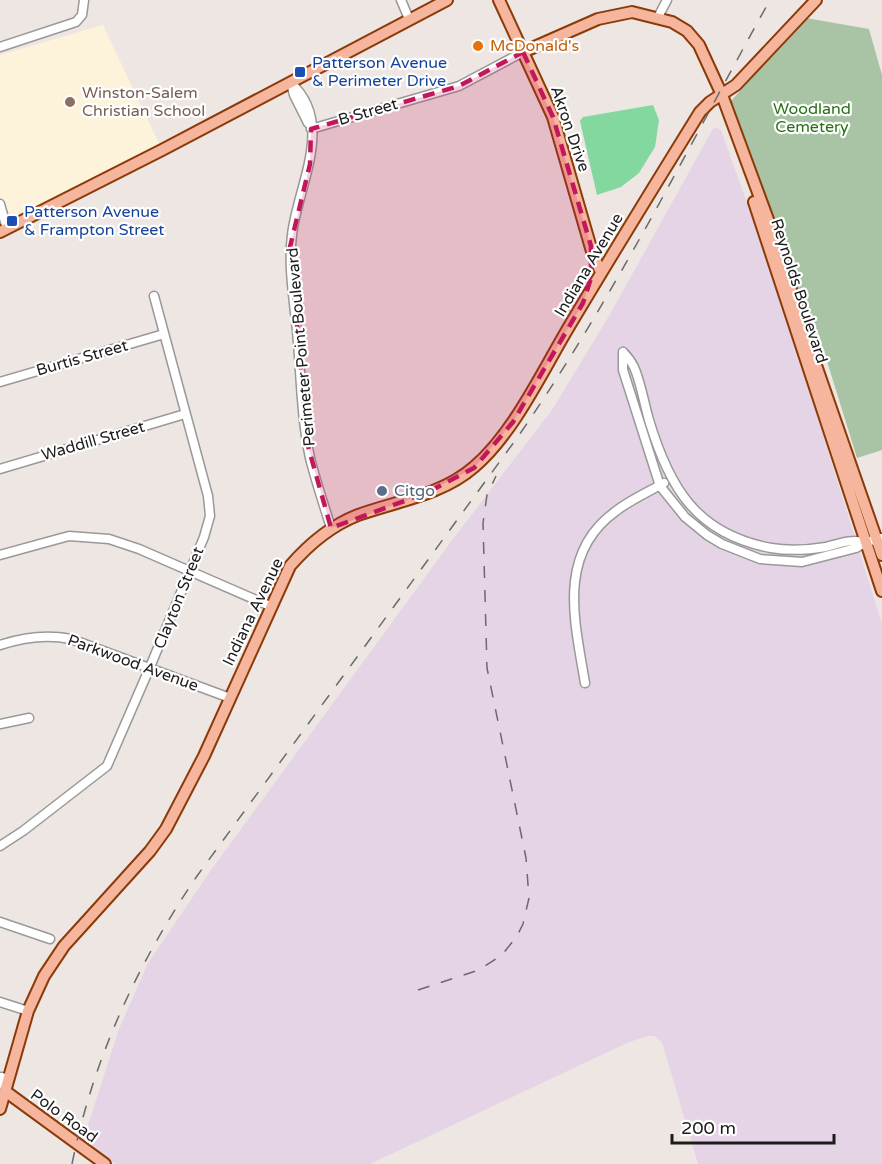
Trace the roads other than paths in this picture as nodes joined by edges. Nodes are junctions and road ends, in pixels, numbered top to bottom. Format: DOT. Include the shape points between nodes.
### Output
graph roads {
  1 [pos="84,0"];
  2 [pos="401,0"];
  3 [pos="447,0"];
  4 [pos="499,0"];
  5 [pos="667,0"];
  6 [pos="816,0"];
  7 [pos="658,17"];
  8 [pos="410,19"];
  9 [pos="0,47"];
  10 [pos="523,52"];
  11 [pos="291,83"];
  12 [pos="719,96"];
  13 [pos="311,129"];
  14 [pos="0,204"];
  15 [pos="4,231"];
  16 [pos="590,243"];
  17 [pos="618,245"];
  18 [pos="602,272"];
  19 [pos="154,296"];
  20 [pos="583,303"];
  21 [pos="164,334"];
  22 [pos="0,382"];
  23 [pos="185,414"];
  24 [pos="0,469"];
  25 [pos="671,480"];
  26 [pos="660,486"];
  27 [pos="331,528"];
  28 [pos="875,540"];
  29 [pos="0,555"];
  30 [pos="882,555"];
  31 [pos="190,572"];
  32 [pos="882,591"];
  33 [pos="270,606"];
  34 [pos="0,645"];
  35 [pos="150,667"];
  36 [pos="585,683"];
  37 [pos="230,698"];
  38 [pos="29,718"];
  39 [pos="0,724"];
  40 [pos="0,846"];
  41 [pos="0,922"];
  42 [pos="50,939"];
  43 [pos="0,1002"];
  44 [pos="28,1011"];
  45 [pos="0,1077"];
  46 [pos="5,1091"];
  47 [pos="0,1109"];
  48 [pos="105,1164"];
  1 -- 9 [label="street" via="82,15 76,22"];
  2 -- 8 [label="street"];
  3 -- 8 [label="main road"];
  4 -- 10 [label="main road, Akron Drive"];
  5 -- 7 [label="street"];
  6 -- 12 [label="main road, Indiana Avenue" via="736,85"];
  7 -- 10 [label="main road, Reynolds Boulevard" via="634,12 607,16"];
  7 -- 12 [label="main road, Reynolds Boulevard" via="687,31 699,45"];
  8 -- 11 [label="main road"];
  10 -- 13 [label="street, B Street" via="459,86"];
  10 -- 16 [label="main road, Akron Drive" via="553,117"];
  11 -- 13 [label="street, Perimeter Point Boulevard" via="306,103"];
  11 -- 15 [label="main road"];
  12 -- 17 [label="main road, Indiana Avenue" via="700,112"];
  12 -- 28 [label="main road, Reynolds Boulevard"];
  13 -- 27 [label="street, Perimeter Point Boulevard" via="310,164 294,216 290,248 308,446"];
  14 -- 15 [label="street"];
  16 -- 17 [label="main road" via="601,251"];
  16 -- 18 [label="main road, Akron Drive"];
  16 -- 20 [label="main road" via="591,278"];
  17 -- 18 [label="main road, Indiana Avenue"];
  18 -- 20 [label="main road, Indiana Avenue"];
  19 -- 21 [label="street, Clayton Street"];
  20 -- 27 [label="main road, Indiana Avenue" via="513,422 474,468 442,487"];
  21 -- 22 [label="street, Burtis Street"];
  21 -- 23 [label="street, Clayton Street"];
  23 -- 24 [label="street, Waddill Street"];
  23 -- 31 [label="street, Clayton Street" via="210,506 208,523"];
  25 -- 26 [label="street"];
  25 -- 26 [label="street" via="634,367 623,352 623,370"];
  25 -- 28 [label="street" via="701,516 727,533 757,545 807,550 853,540"];
  26 -- 28 [label="street" via="685,517 707,535 760,559 802,562"];
  26 -- 36 [label="street" via="605,520 590,537 580,558 574,576 573,603"];
  27 -- 33 [label="main road, Indiana Avenue" via="308,544 290,566"];
  28 -- 30 [label="main road, Reynolds Boulevard"];
  28 -- 32 [label="main road, Reynolds Boulevard"];
  29 -- 31 [label="street" via="55,539 96,537 121,542"];
  31 -- 33 [label="street"];
  31 -- 35 [label="street, Clayton Street"];
  33 -- 37 [label="main road, Indiana Avenue"];
  34 -- 35 [label="street, Parkwood Avenue" via="37,636 59,637"];
  35 -- 37 [label="street, Parkwood Avenue"];
  35 -- 40 [label="street, Clayton Street" via="107,766"];
  37 -- 44 [label="main road, Indiana Avenue" via="166,829 64,946"];
  38 -- 39 [label="street"];
  41 -- 42 [label="street"];
  43 -- 44 [label="street"];
  44 -- 46 [label="main road, Indiana Avenue"];
  45 -- 46 [label="street"];
  46 -- 47 [label="main road, Indiana Avenue"];
  46 -- 48 [label="main road, Polo Road"];
}
